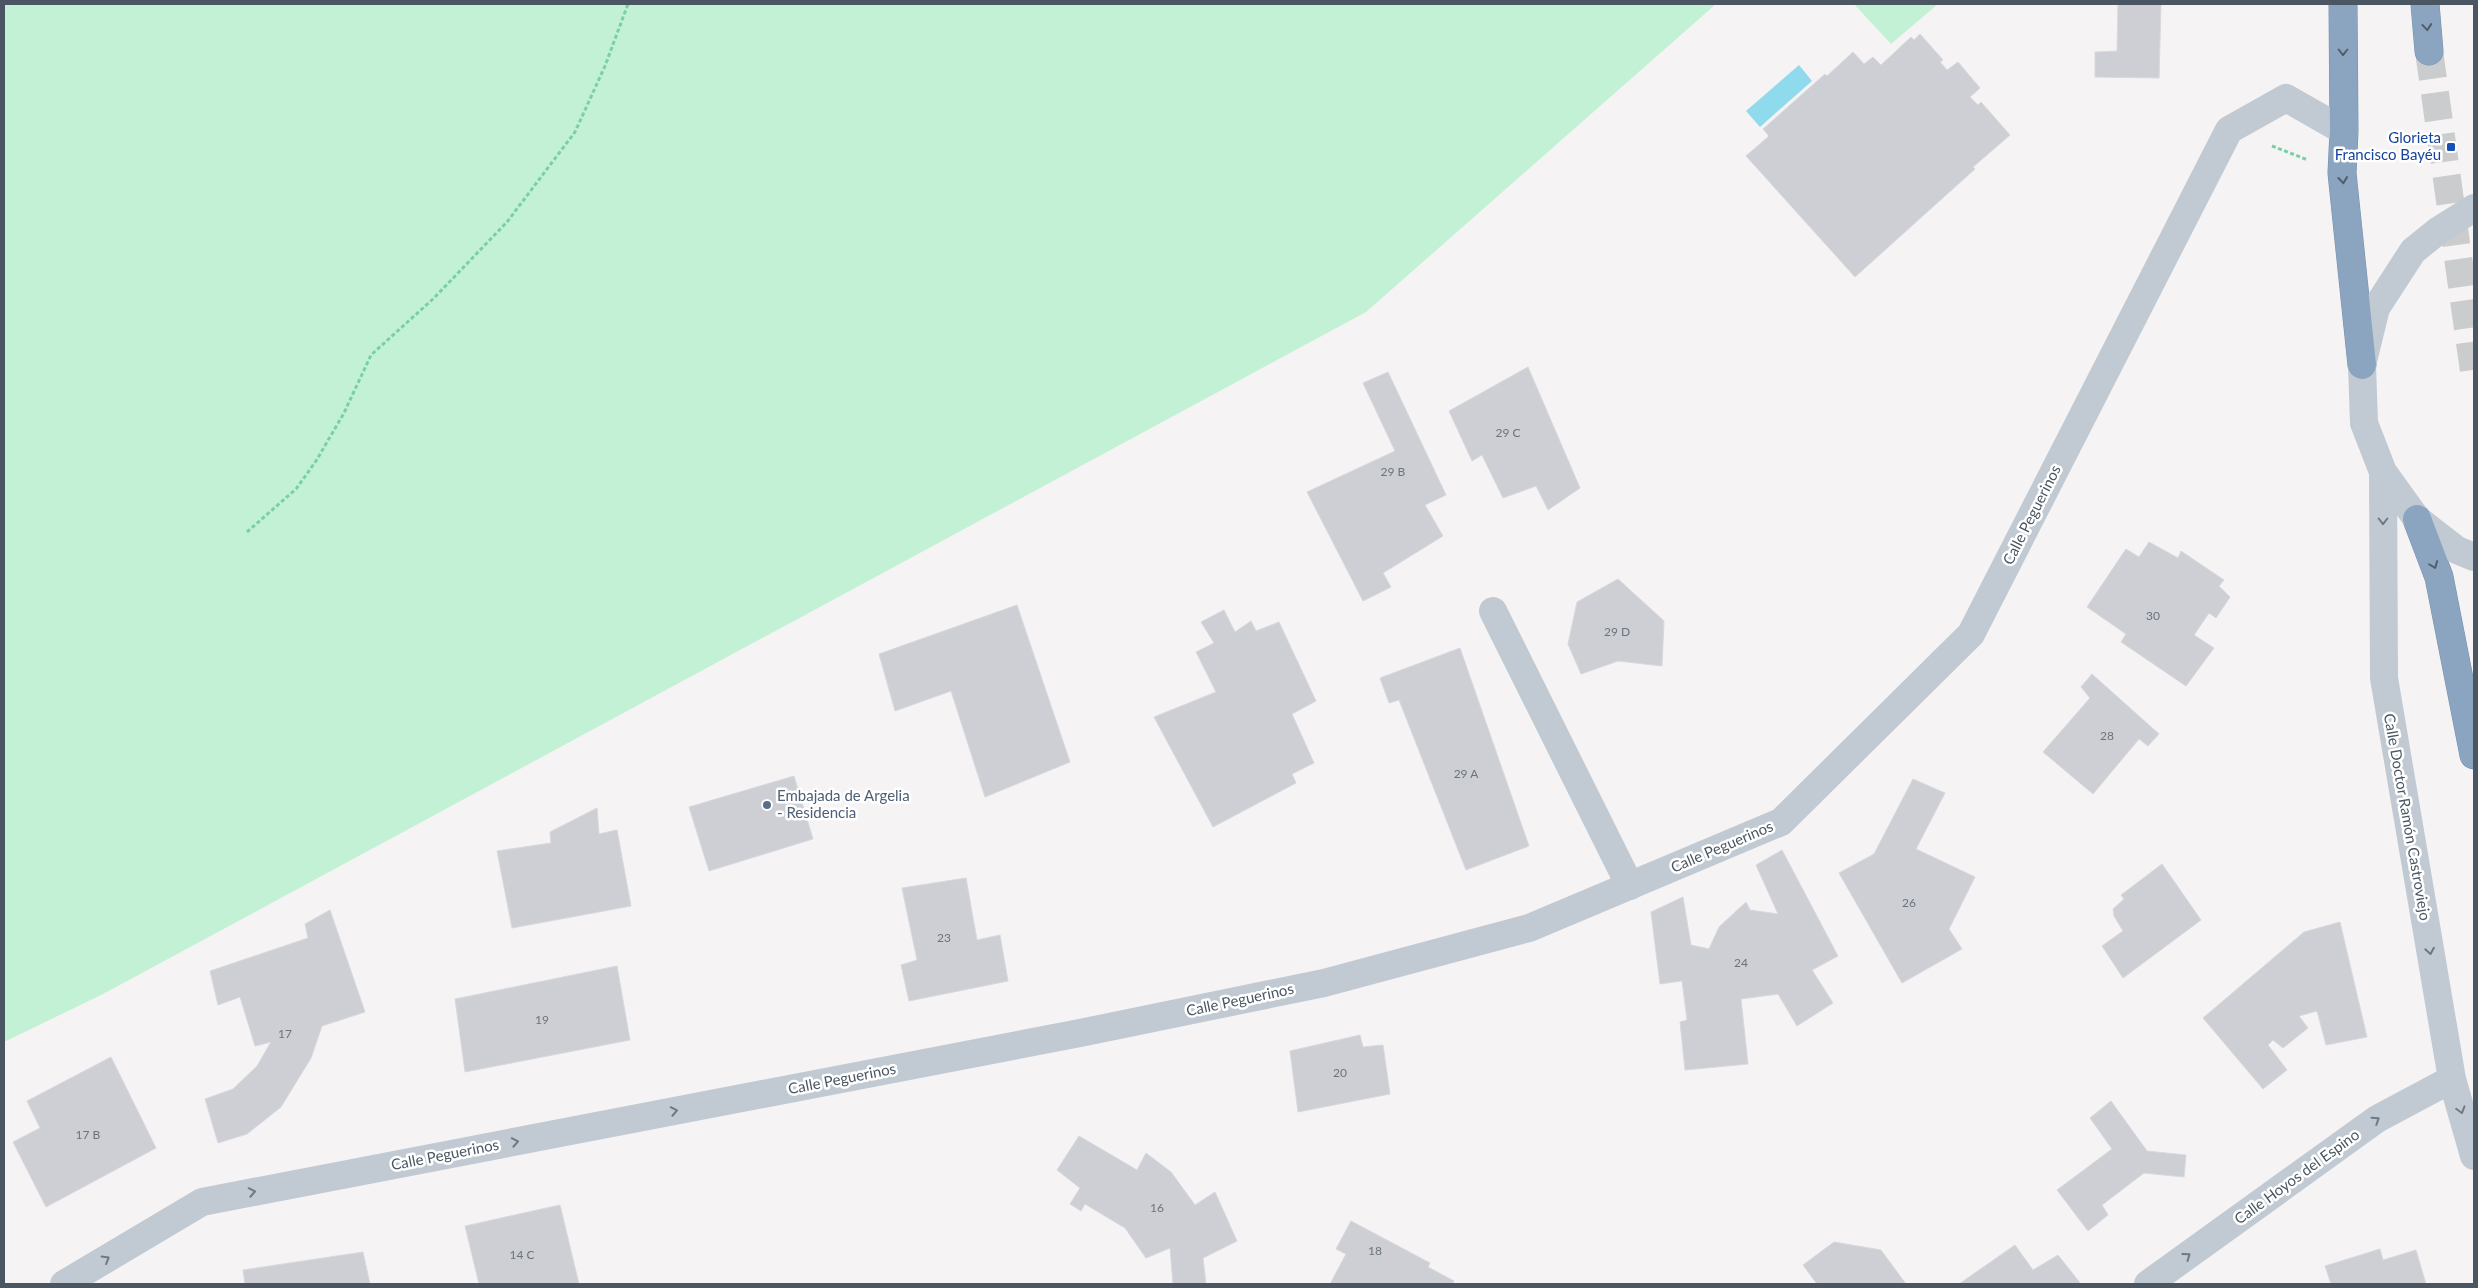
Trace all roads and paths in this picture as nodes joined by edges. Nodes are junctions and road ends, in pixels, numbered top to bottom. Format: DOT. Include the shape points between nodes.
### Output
graph roads {
  1 [pos="628,4"];
  2 [pos="2343,4"];
  3 [pos="2425,4"];
  4 [pos="2429,51"];
  5 [pos="2229,130"];
  6 [pos="2344,131"];
  7 [pos="2342,173"];
  8 [pos="2474,208"];
  9 [pos="2362,365"];
  10 [pos="2383,472"];
  11 [pos="2417,519"];
  12 [pos="247,532"];
  13 [pos="2474,557"];
  14 [pos="1493,611"];
  15 [pos="2474,755"];
  16 [pos="1630,886"];
  17 [pos="2452,1079"];
  18 [pos="2474,1156"];
  19 [pos="64,1284"];
  20 [pos="2148,1284"];
  1 -- 12 [label="path" via="575,132 507,222 433,299 371,355 344,413 316,461 296,489"];
  2 -- 6 [label="highway, one-way"];
  3 -- 4 [label="highway, one-way"];
  5 -- 6 [label="street" via="2286,98"];
  5 -- 7 [label="path"];
  5 -- 16 [label="street, Calle Peguerinos" via="1971,634 1782,822"];
  6 -- 7 [label="highway"];
  7 -- 9 [label="highway, one-way"];
  8 -- 9 [label="street" via="2413,251 2376,308"];
  9 -- 10 [label="street" via="2364,423"];
  10 -- 11 [label="street"];
  10 -- 17 [label="street, Calle Doctor Ramón Castroviejo, one-way" via="2384,678"];
  11 -- 13 [label="street" via="2457,550"];
  11 -- 15 [label="highway, one-way" via="2439,577"];
  14 -- 16 [label="street"];
  19 -- 16 [label="street, Calle Peguerinos, one-way" via="202,1202 1324,983 1530,928"];
  17 -- 18 [label="street, Calle Doctor Ramón Castroviejo, one-way"];
  20 -- 17 [label="street, Calle Hoyos del Espino, one-way" via="2377,1119"];
}
